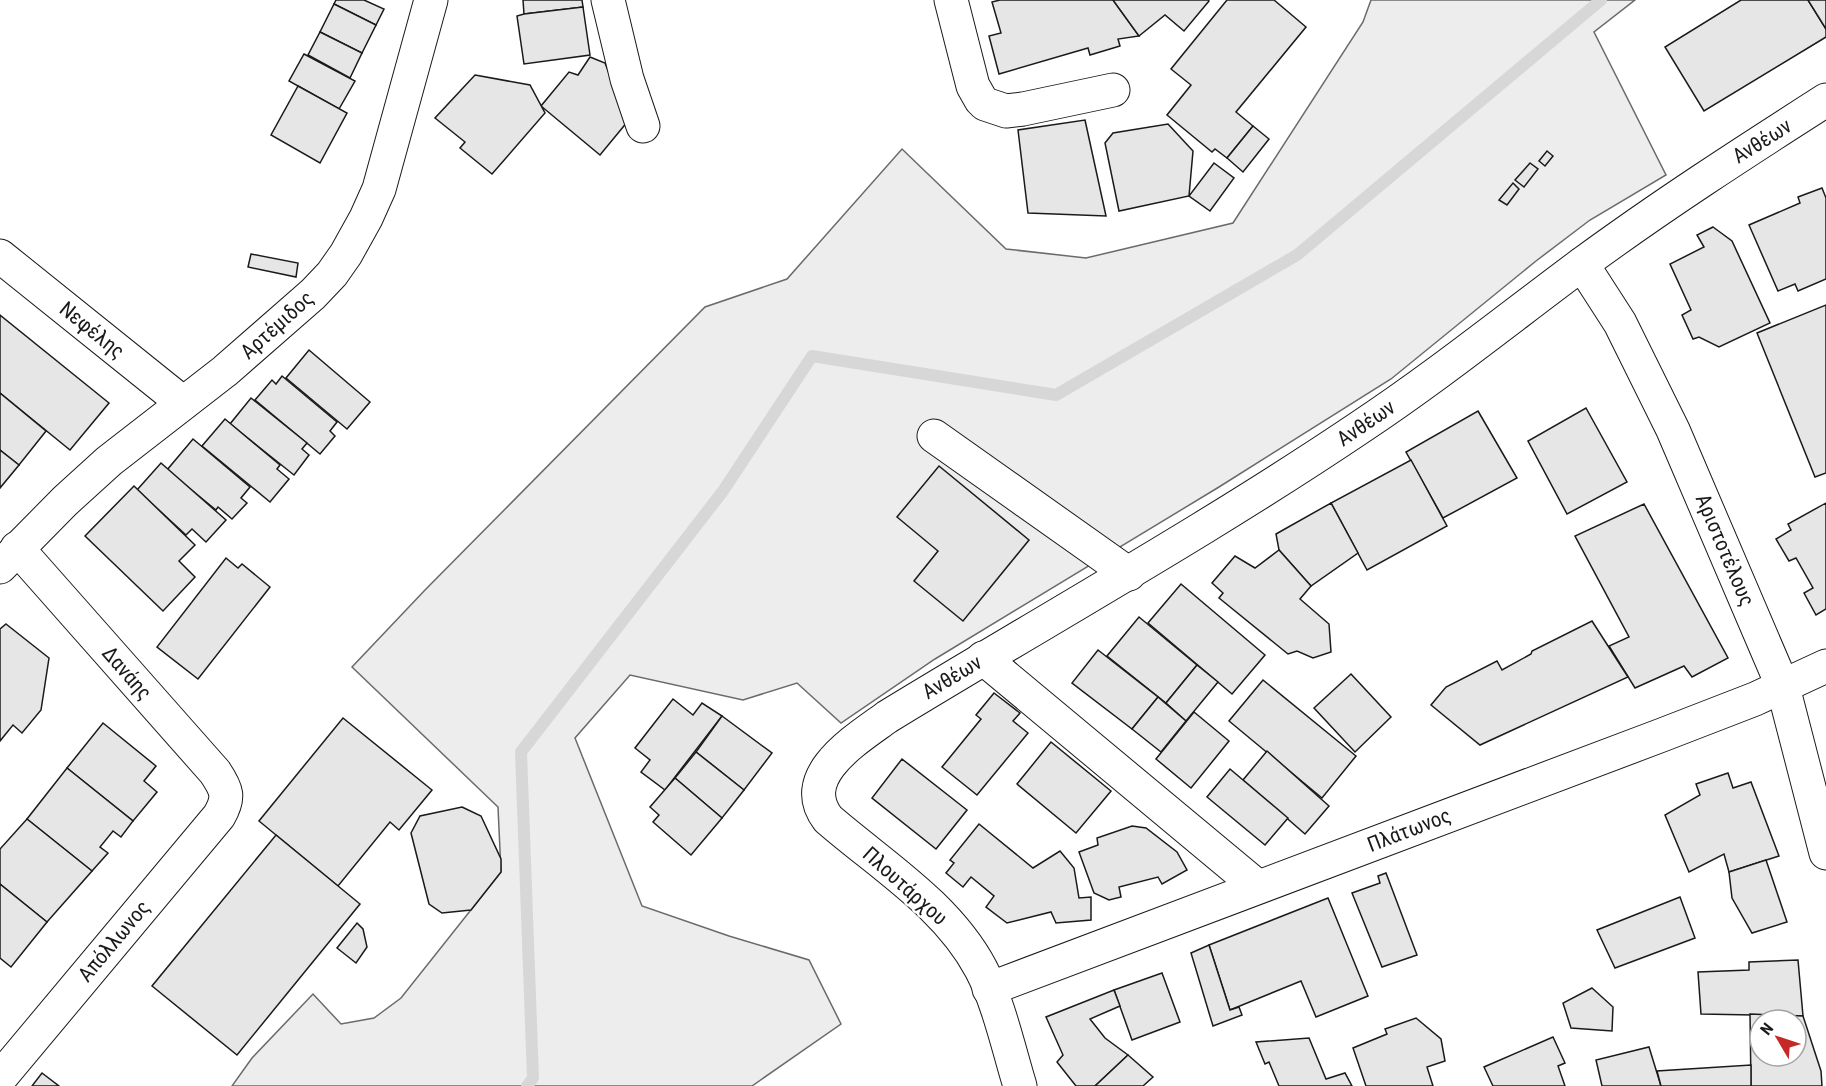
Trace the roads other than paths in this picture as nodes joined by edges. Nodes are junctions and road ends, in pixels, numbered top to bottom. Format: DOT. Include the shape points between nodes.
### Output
graph roads {
  1 [pos="431,0"];
  2 [pos="608,0"];
  3 [pos="951,0"];
  4 [pos="1113,90"];
  5 [pos="1826,100"];
  6 [pos="643,126"];
  7 [pos="0,256"];
  8 [pos="1582,264"];
  9 [pos="183,403"];
  10 [pos="934,436"];
  11 [pos="8,557"];
  12 [pos="1129,574"];
  13 [pos="983,658"];
  14 [pos="1826,666"];
  15 [pos="1783,687"];
  16 [pos="887,717"];
  17 [pos="226,804"];
  18 [pos="1826,854"];
  19 [pos="1258,887"];
  20 [pos="990,989"];
  21 [pos="0,1078"];
  22 [pos="1020,1086"];
  1 -- 9 [label="street, Αρτέμιδος" via="379,189 346,254 298,308"];
  2 -- 6 [label="street"];
  3 -- 4 [label="street" via="973,86 985,104 1006,111"];
  5 -- 8 [label="street, Ανθέων"];
  7 -- 9 [label="street, Νεφέλης"];
  8 -- 12 [label="street, Ανθέων" via="1430,380"];
  8 -- 15 [label="street, Αριστοτέλους" via="1620,323 1673,430"];
  9 -- 11 [label="street, Αρτέμιδος" via="109,461"];
  10 -- 12 [label="street"];
  11 -- 17 [label="street, Δανάης" via="215,772 224,785"];
  12 -- 13 [label="street, Ανθέων"];
  13 -- 16 [label="street, Ανθέων"];
  13 -- 19 [label="street"];
  14 -- 15 [label="street, Πλάτωνος"];
  15 -- 18 [label="street, Αριστοτέλους"];
  15 -- 19 [label="street, Πλάτωνος"];
  16 -- 20 [label="street, Πλουτάρχου" via="831,763 821,783 819,804 828,819 936,911 971,953"];
  17 -- 21 [label="street, Απόλλωνος"];
  19 -- 20 [label="street, Πλάτωνος"];
  20 -- 22 [label="street, Πλουτάρχου"];
}
